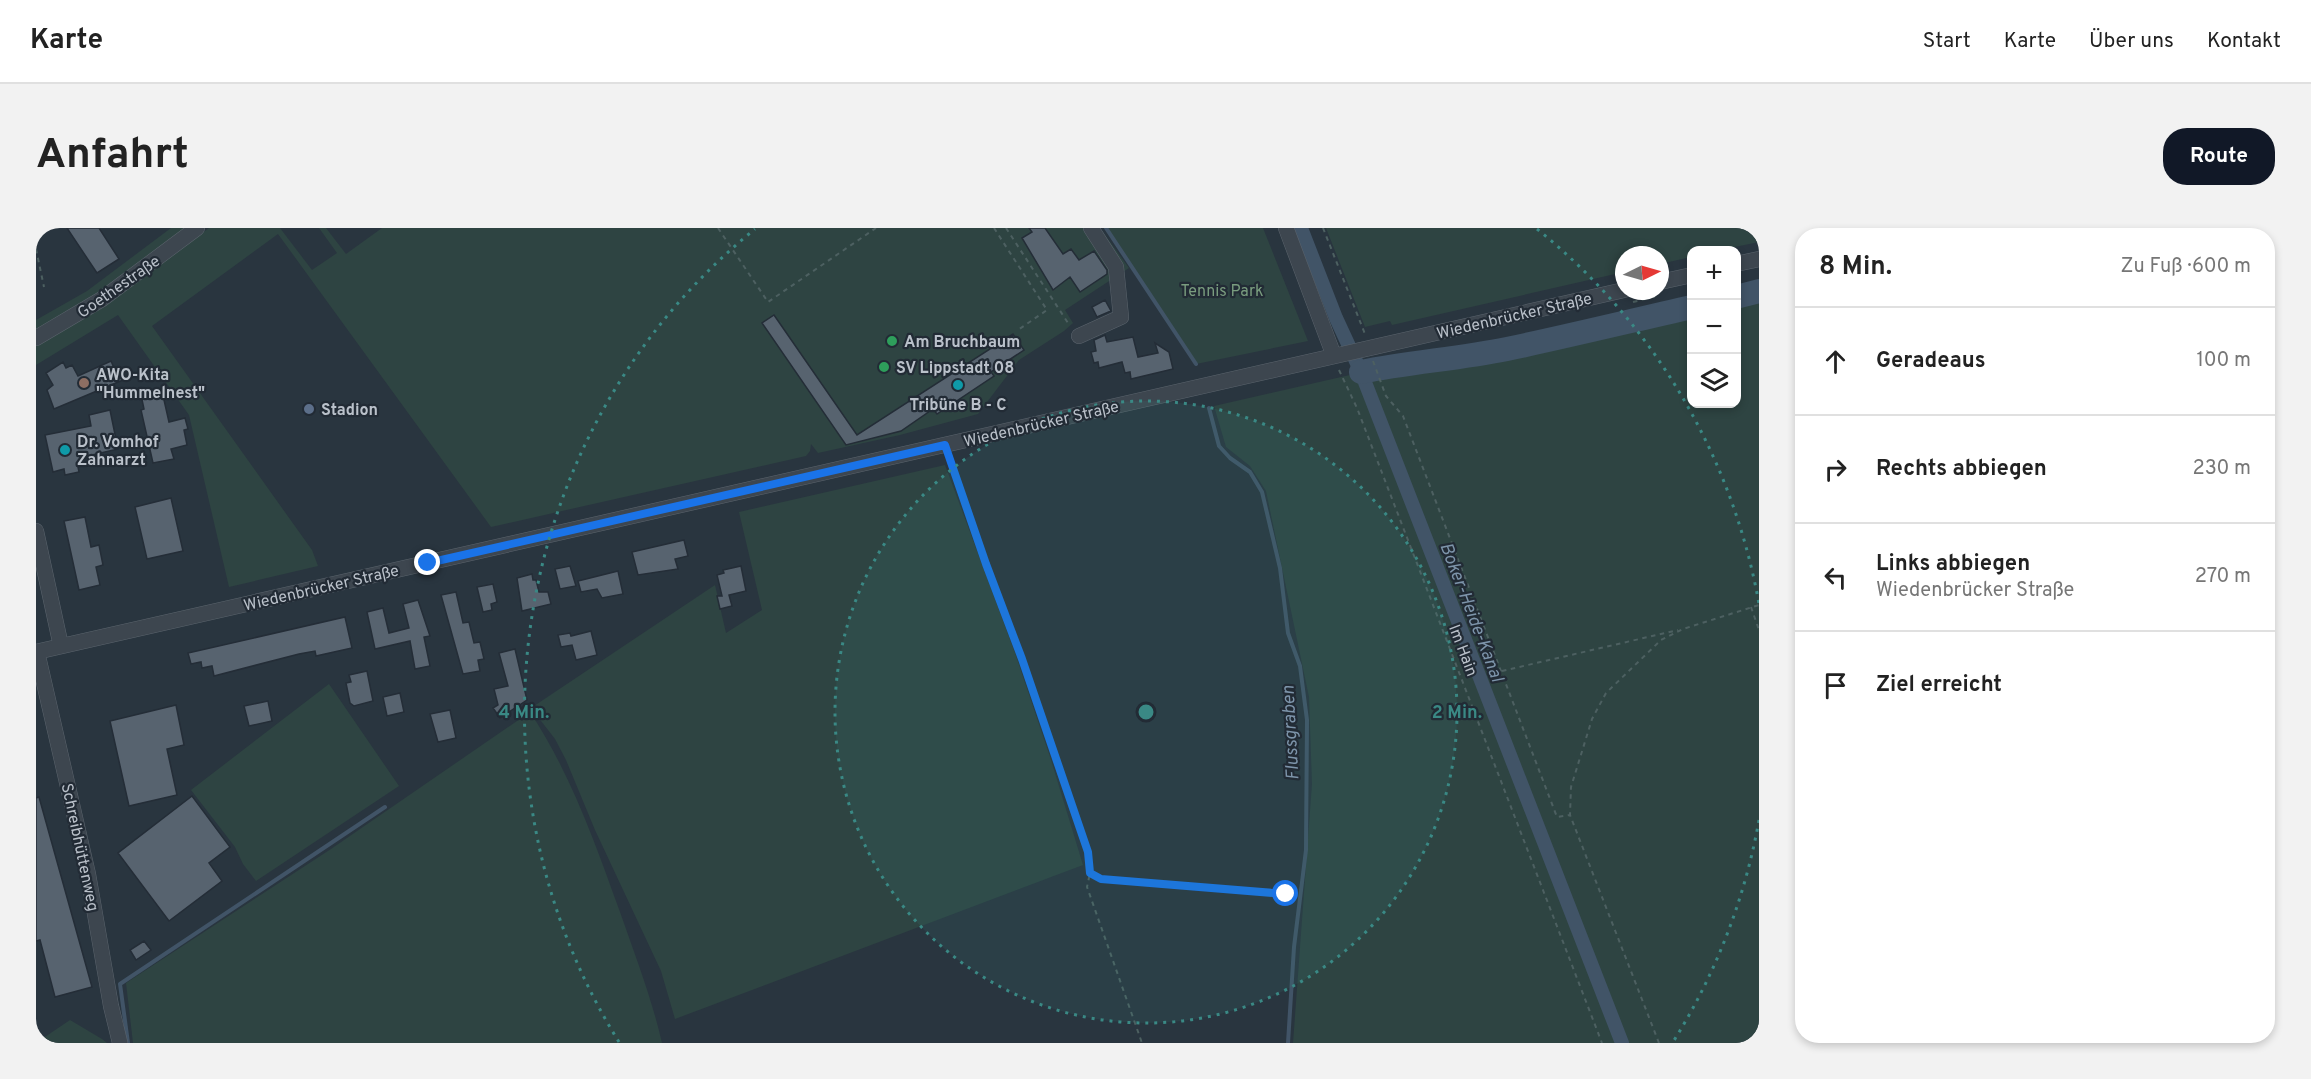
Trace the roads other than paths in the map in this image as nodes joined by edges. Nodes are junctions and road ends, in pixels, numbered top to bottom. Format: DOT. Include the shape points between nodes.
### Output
graph roads {
  1 [pos="1091,228"];
  2 [pos="1286,228"];
  3 [pos="195,229"];
  4 [pos="1759,259"];
  5 [pos="1741,263"];
  6 [pos="1687,276"];
  7 [pos="1669,280"];
  8 [pos="1615,292"];
  9 [pos="1076,334"];
  10 [pos="36,338"];
  11 [pos="1339,359"];
  12 [pos="36,531"];
  13 [pos="61,646"];
  14 [pos="36,652"];
  15 [pos="120,1043"];
  1 -- 9 [label="street" via="1116,267 1121,317"];
  2 -- 11 [label="street"];
  3 -- 10 [label="street, Goethestraße" via="102,299"];
  4 -- 5 [label="street"];
  6 -- 7 [label="street"];
  8 -- 11 [label="street, Wiedenbrücker Straße" via="1364,342"];
  11 -- 13 [label="street, Wiedenbrücker Straße"];
  12 -- 13 [label="street"];
  13 -- 14 [label="street, Wiedenbrücker Straße"];
  14 -- 15 [label="street, Schreibhüttenweg" via="88,874"];
}
